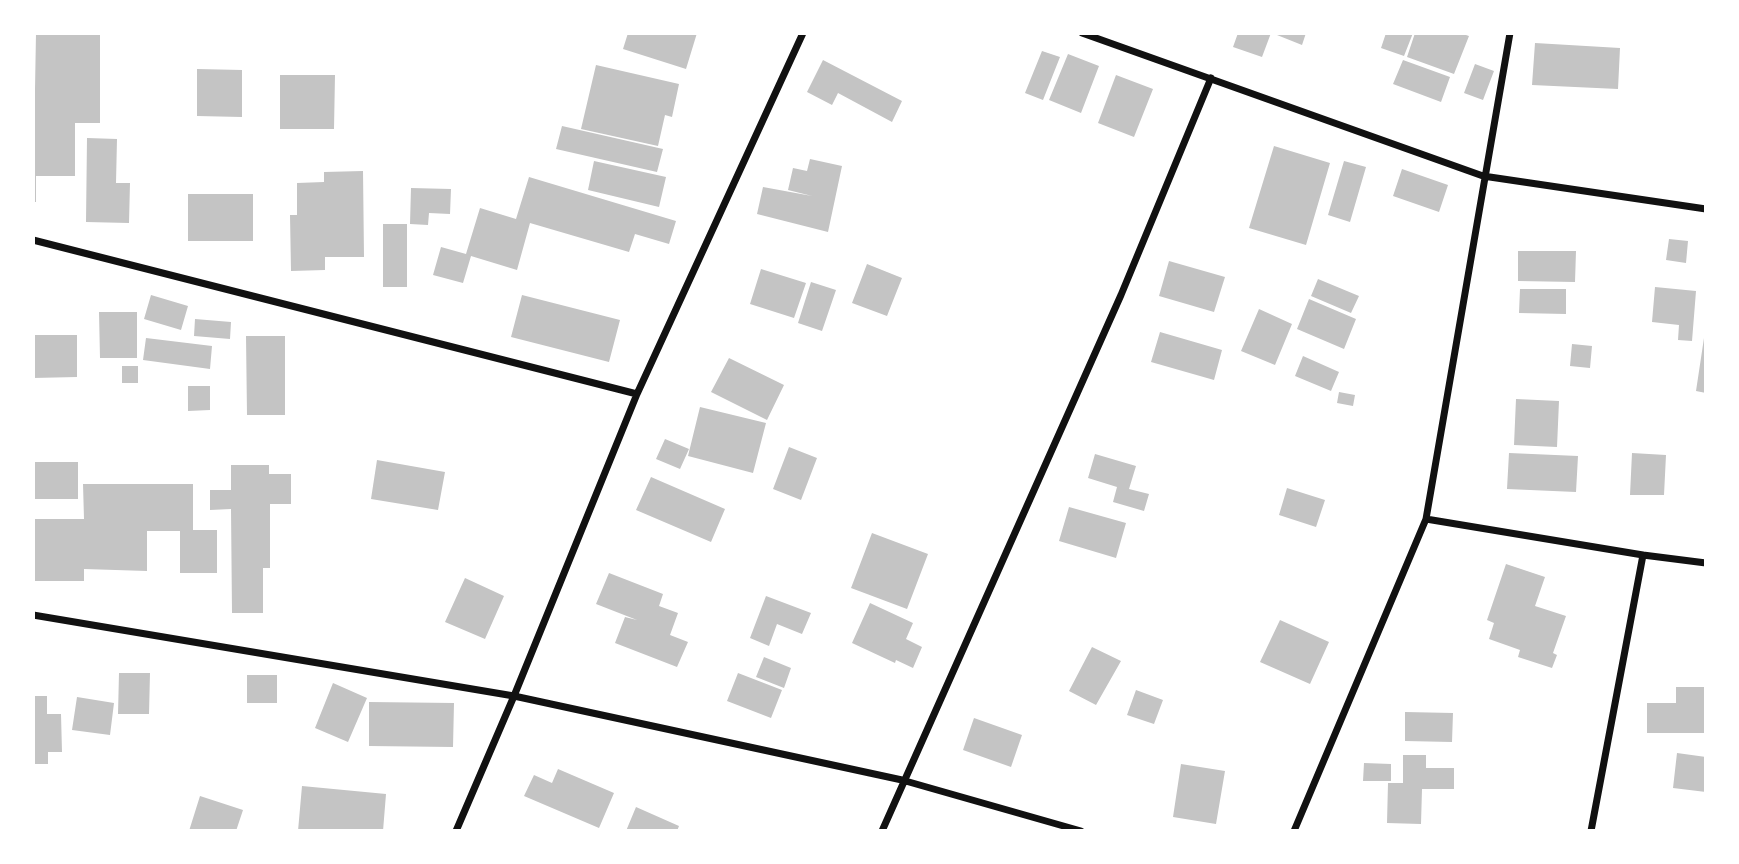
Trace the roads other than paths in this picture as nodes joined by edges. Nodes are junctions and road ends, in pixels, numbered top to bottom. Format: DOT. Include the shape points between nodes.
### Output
graph roads {
  1 [pos="803,33"];
  2 [pos="1082,33"];
  3 [pos="1510,33"];
  4 [pos="1212,78"];
  5 [pos="1483,176"];
  6 [pos="1706,209"];
  7 [pos="33,240"];
  8 [pos="637,394"];
  9 [pos="1426,519"];
  10 [pos="1643,555"];
  11 [pos="1706,563"];
  12 [pos="33,615"];
  13 [pos="514,696"];
  14 [pos="902,780"];
  15 [pos="456,831"];
  16 [pos="882,831"];
  17 [pos="1081,831"];
  18 [pos="1294,831"];
  19 [pos="1591,831"];
  1 -- 8 [label="street"];
  2 -- 4 [label="street"];
  3 -- 5 [label="street"];
  4 -- 5 [label="street"];
  4 -- 14 [label="street" via="1121,295"];
  5 -- 6 [label="street"];
  5 -- 9 [label="street"];
  7 -- 8 [label="street"];
  8 -- 13 [label="street"];
  9 -- 10 [label="street"];
  9 -- 18 [label="street"];
  10 -- 11 [label="street"];
  10 -- 19 [label="street"];
  12 -- 13 [label="street"];
  13 -- 14 [label="street"];
  13 -- 15 [label="street"];
  14 -- 16 [label="street"];
  14 -- 17 [label="street"];
}
